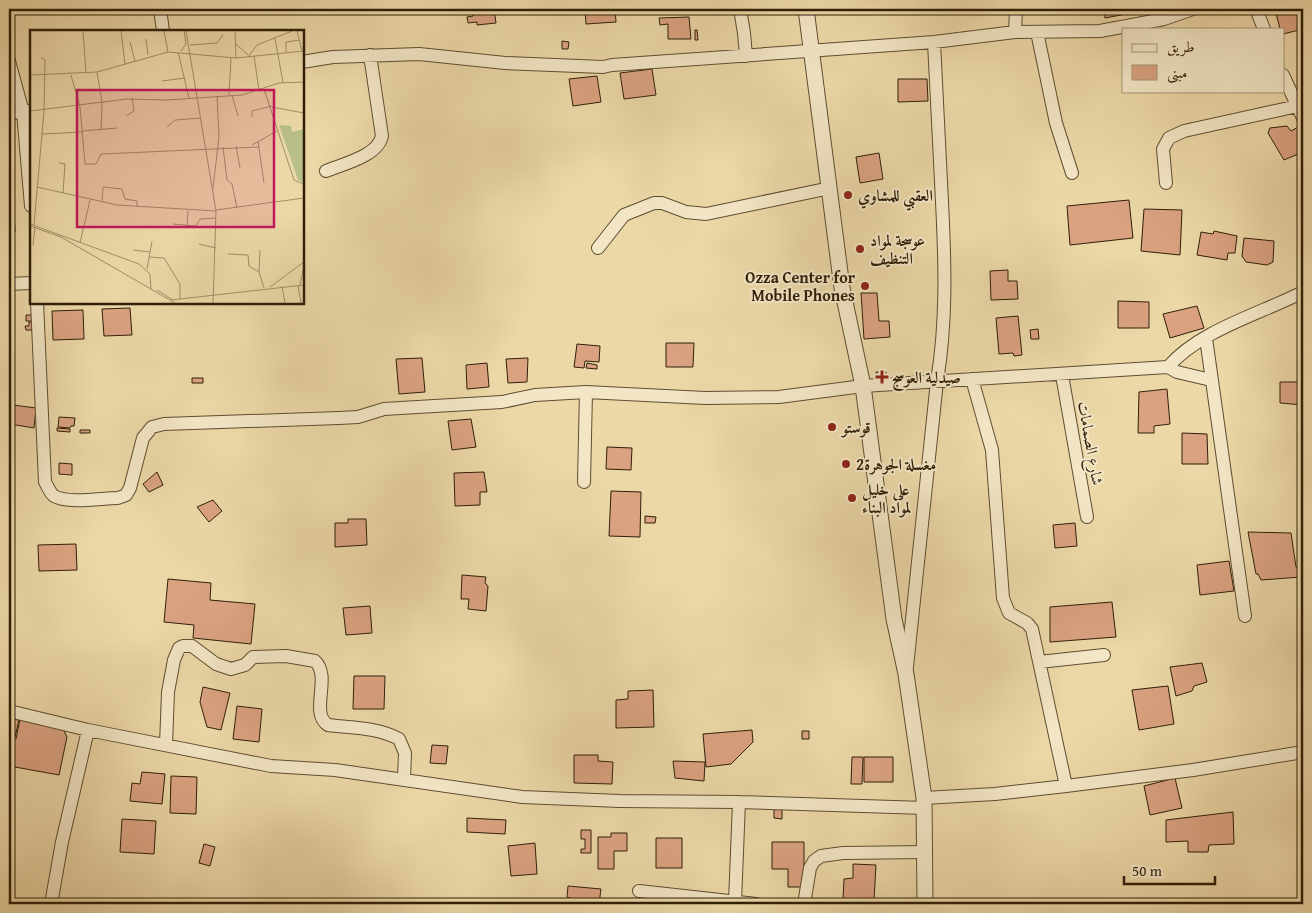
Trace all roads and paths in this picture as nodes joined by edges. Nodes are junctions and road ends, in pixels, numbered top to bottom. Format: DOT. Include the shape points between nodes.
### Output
graph roads {
  1 [pos="160,9"];
  2 [pos="740,9"];
  3 [pos="806,9"];
  4 [pos="1016,9"];
  5 [pos="1193,9"];
  6 [pos="1256,9"];
  7 [pos="1264,28"];
  8 [pos="163,30"];
  9 [pos="1015,32"];
  10 [pos="1037,32"];
  11 [pos="934,42"];
  12 [pos="811,51"];
  13 [pos="370,54"];
  14 [pos="746,56"];
  15 [pos="9,61"];
  16 [pos="304,62"];
  17 [pos="1284,77"];
  18 [pos="27,111"];
  19 [pos="9,113"];
  20 [pos="1302,114"];
  21 [pos="326,172"];
  22 [pos="1072,173"];
  23 [pos="30,182"];
  24 [pos="1166,183"];
  25 [pos="830,188"];
  26 [pos="598,248"];
  27 [pos="30,283"];
  28 [pos="9,284"];
  29 [pos="1303,292"];
  30 [pos="37,304"];
  31 [pos="1206,338"];
  32 [pos="1168,367"];
  33 [pos="1062,375"];
  34 [pos="972,379"];
  35 [pos="1211,380"];
  36 [pos="937,381"];
  37 [pos="862,386"];
  38 [pos="586,392"];
  39 [pos="584,482"];
  40 [pos="1087,517"];
  41 [pos="1245,616"];
  42 [pos="1104,655"];
  43 [pos="1039,662"];
  44 [pos="906,674"];
  45 [pos="9,711"];
  46 [pos="88,730"];
  47 [pos="166,745"];
  48 [pos="1303,752"];
  49 [pos="404,779"];
  50 [pos="1066,786"];
  51 [pos="739,802"];
  52 [pos="925,803"];
  53 [pos="925,852"];
  54 [pos="639,892"];
  55 [pos="735,902"];
  56 [pos="51,904"];
  57 [pos="756,904"];
  58 [pos="804,904"];
  59 [pos="925,904"];
  1 -- 8 [label="street"];
  2 -- 14 [label="street"];
  3 -- 12 [label="street"];
  4 -- 9 [label="street"];
  5 -- 10 [label="street" via="1164,19 1100,31"];
  6 -- 7 [label="street"];
  9 -- 10 [label="street"];
  9 -- 11 [label="street"];
  10 -- 22 [label="street" via="1056,123"];
  11 -- 12 [label="street"];
  11 -- 36 [label="street" via="945,259 942,352"];
  12 -- 14 [label="street"];
  12 -- 25 [label="street"];
  13 -- 14 [label="street" via="419,54 505,63 602,67"];
  13 -- 16 [label="street"];
  13 -- 21 [label="street" via="381,140 370,153"];
  15 -- 18 [label="street"];
  17 -- 20 [label="street"];
  18 -- 19 [label="street"];
  18 -- 23 [label="street"];
  20 -- 24 [label="street" via="1184,132 1169,138 1162,149"];
  25 -- 26 [label="street" via="706,214 654,203 624,215"];
  25 -- 37 [label="street" via="842,288"];
  27 -- 28 [label="street"];
  29 -- 31 [label="street" via="1223,327"];
  30 -- 38 [label="street" via="46,482 54,496 65,499 126,495 143,438 152,427 164,424 339,418 384,409 502,402 535,395"];
  31 -- 32 [label="street" via="1186,350"];
  31 -- 35 [label="street"];
  32 -- 33 [label="street"];
  32 -- 35 [label="street"];
  33 -- 34 [label="street"];
  33 -- 40 [label="street, شارع الصمامات"];
  34 -- 36 [label="street"];
  34 -- 43 [label="street" via="992,450 1003,598 1009,613 1032,629"];
  35 -- 41 [label="street"];
  36 -- 37 [label="street"];
  36 -- 44 [label="street"];
  37 -- 38 [label="street" via="779,397 705,398"];
  37 -- 44 [label="street" via="894,619"];
  38 -- 39 [label="street"];
  42 -- 43 [label="street"];
  43 -- 50 [label="street"];
  44 -- 52 [label="street"];
  45 -- 46 [label="street"];
  46 -- 47 [label="street"];
  46 -- 56 [label="street"];
  47 -- 49 [label="street" via="271,766"];
  47 -- 49 [label="street" via="168,692 179,648 192,646 216,664 231,669 245,665 253,657 302,658 315,661 322,670 320,712 324,722 375,730 399,738 405,753"];
  48 -- 50 [label="street"];
  49 -- 51 [label="street" via="522,796"];
  50 -- 52 [label="street"];
  51 -- 52 [label="street"];
  51 -- 55 [label="street"];
  52 -- 53 [label="street"];
  53 -- 58 [label="street" via="821,856 810,868"];
  53 -- 59 [label="street"];
  54 -- 55 [label="street"];
  55 -- 57 [label="street"];
}
